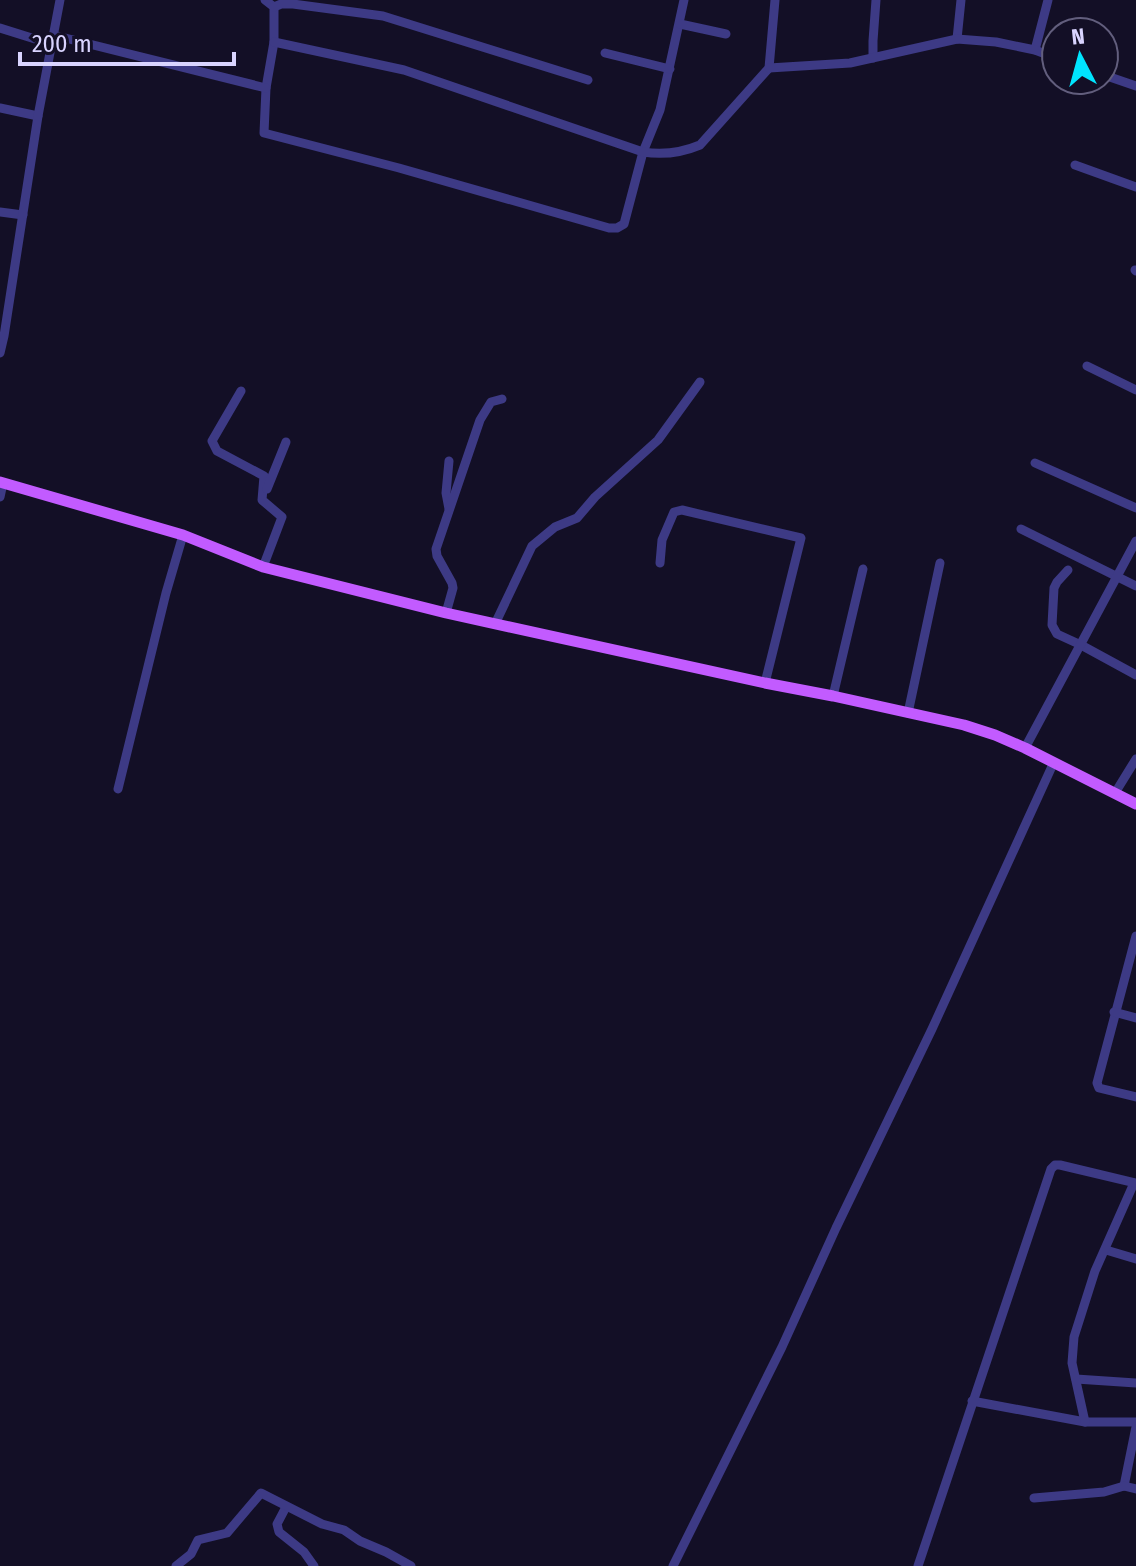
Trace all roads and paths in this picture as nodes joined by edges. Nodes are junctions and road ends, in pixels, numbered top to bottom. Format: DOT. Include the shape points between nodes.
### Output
graph roads {
  1 [pos="60,0"];
  2 [pos="265,0"];
  3 [pos="684,0"];
  4 [pos="775,0"];
  5 [pos="876,0"];
  6 [pos="961,0"];
  7 [pos="1048,0"];
  8 [pos="274,7"];
  9 [pos="680,24"];
  10 [pos="0,28"];
  11 [pos="726,34"];
  12 [pos="52,39"];
  13 [pos="957,39"];
  14 [pos="274,42"];
  15 [pos="1035,50"];
  16 [pos="1040,52"];
  17 [pos="605,53"];
  18 [pos="873,58"];
  19 [pos="769,68"];
  20 [pos="670,69"];
  21 [pos="588,80"];
  22 [pos="266,88"];
  23 [pos="0,108"];
  24 [pos="38,116"];
  25 [pos="643,152"];
  26 [pos="1075,165"];
  27 [pos="1136,187"];
  28 [pos="0,212"];
  29 [pos="23,215"];
  30 [pos="11,294"];
  31 [pos="0,298"];
  32 [pos="0,353"];
  33 [pos="1088,366"];
  34 [pos="700,382"];
  35 [pos="1136,389"];
  36 [pos="241,391"];
  37 [pos="502,399"];
  38 [pos="286,442"];
  39 [pos="449,461"];
  40 [pos="1035,463"];
  41 [pos="2,482"];
  42 [pos="0,497"];
  43 [pos="262,500"];
  44 [pos="1136,508"];
  45 [pos="449,509"];
  46 [pos="1021,529"];
  47 [pos="183,535"];
  48 [pos="1136,541"];
  49 [pos="660,563"];
  50 [pos="940,563"];
  51 [pos="263,567"];
  52 [pos="863,569"];
  53 [pos="1068,570"];
  54 [pos="1117,576"];
  55 [pos="1136,586"];
  56 [pos="446,613"];
  57 [pos="495,624"];
  58 [pos="1081,645"];
  59 [pos="1136,675"];
  60 [pos="765,683"];
  61 [pos="833,696"];
  62 [pos="908,713"];
  63 [pos="1025,748"];
  64 [pos="1136,759"];
  65 [pos="1054,762"];
  66 [pos="118,789"];
  67 [pos="1115,793"];
  68 [pos="1136,804"];
  69 [pos="1135,940"];
  70 [pos="1114,1012"];
  71 [pos="1136,1018"];
  72 [pos="1136,1097"];
  73 [pos="1135,1183"];
  74 [pos="1106,1250"];
  75 [pos="1136,1259"];
  76 [pos="1076,1379"];
  77 [pos="1136,1383"];
  78 [pos="972,1401"];
  79 [pos="1085,1422"];
  80 [pos="1136,1424"];
  81 [pos="1124,1486"];
  82 [pos="1136,1489"];
  83 [pos="1034,1498"];
  84 [pos="286,1507"];
  85 [pos="176,1566"];
  86 [pos="314,1566"];
  87 [pos="411,1566"];
  88 [pos="673,1566"];
  89 [pos="918,1566"];
  1 -- 12 [label="street"];
  2 -- 8 [label="street"];
  3 -- 9 [label="street"];
  4 -- 19 [label="street"];
  5 -- 18 [label="street"];
  6 -- 13 [label="street"];
  7 -- 15 [label="street"];
  8 -- 14 [label="street"];
  8 -- 21 [label="street" via="293,4 383,16"];
  9 -- 11 [label="street"];
  9 -- 20 [label="street"];
  10 -- 12 [label="street"];
  12 -- 22 [label="street"];
  12 -- 24 [label="street"];
  13 -- 15 [label="street"];
  13 -- 18 [label="street"];
  14 -- 22 [label="street"];
  14 -- 25 [label="street" via="404,70"];
  15 -- 16 [label="street"];
  17 -- 20 [label="street"];
  18 -- 19 [label="street"];
  19 -- 25 [label="street" via="700,145 678,152"];
  20 -- 25 [label="street"];
  22 -- 25 [label="street" via="264,133 609,228 624,224"];
  23 -- 24 [label="street"];
  24 -- 29 [label="street"];
  26 -- 27 [label="street"];
  28 -- 29 [label="street"];
  29 -- 30 [label="street"];
  30 -- 31 [label="street"];
  30 -- 32 [label="street"];
  33 -- 35 [label="street"];
  34 -- 57 [label="street" via="658,440 577,518 532,546"];
  36 -- 43 [label="street" via="212,441 217,451 264,476"];
  37 -- 45 [label="street" via="491,402 480,420"];
  38 -- 43 [label="street"];
  39 -- 45 [label="street"];
  40 -- 44 [label="street"];
  41 -- 42 [label="street"];
  41 -- 47 [label="main road"];
  43 -- 51 [label="street" via="282,517"];
  45 -- 56 [label="street" via="436,549 453,588"];
  46 -- 54 [label="street"];
  47 -- 51 [label="main road"];
  47 -- 66 [label="street"];
  48 -- 54 [label="street"];
  49 -- 60 [label="street" via="662,540 677,510 801,538"];
  50 -- 62 [label="street"];
  51 -- 56 [label="main road"];
  52 -- 61 [label="street"];
  53 -- 58 [label="street" via="1054,588 1052,625 1057,634"];
  54 -- 55 [label="street"];
  54 -- 58 [label="street"];
  56 -- 57 [label="main road"];
  57 -- 60 [label="main road"];
  58 -- 59 [label="street"];
  58 -- 63 [label="street"];
  60 -- 61 [label="main road"];
  61 -- 62 [label="main road"];
  62 -- 63 [label="main road" via="964,725"];
  63 -- 65 [label="main road"];
  64 -- 67 [label="street"];
  65 -- 67 [label="main road"];
  65 -- 88 [label="street" via="782,1347"];
  67 -- 68 [label="main road"];
  69 -- 70 [label="street"];
  70 -- 71 [label="street"];
  70 -- 72 [label="street" via="1097,1085"];
  73 -- 74 [label="street"];
  73 -- 78 [label="street" via="1060,1165 1051,1169"];
  74 -- 75 [label="street"];
  74 -- 76 [label="street" via="1074,1337"];
  76 -- 77 [label="street"];
  76 -- 79 [label="street"];
  78 -- 79 [label="street"];
  78 -- 89 [label="street"];
  79 -- 80 [label="street"];
  80 -- 81 [label="street"];
  81 -- 82 [label="street"];
  81 -- 83 [label="street"];
  84 -- 85 [label="street" via="261,1493 227,1533 198,1540"];
  84 -- 86 [label="street" via="277,1524 279,1532"];
  84 -- 87 [label="street"];
}
